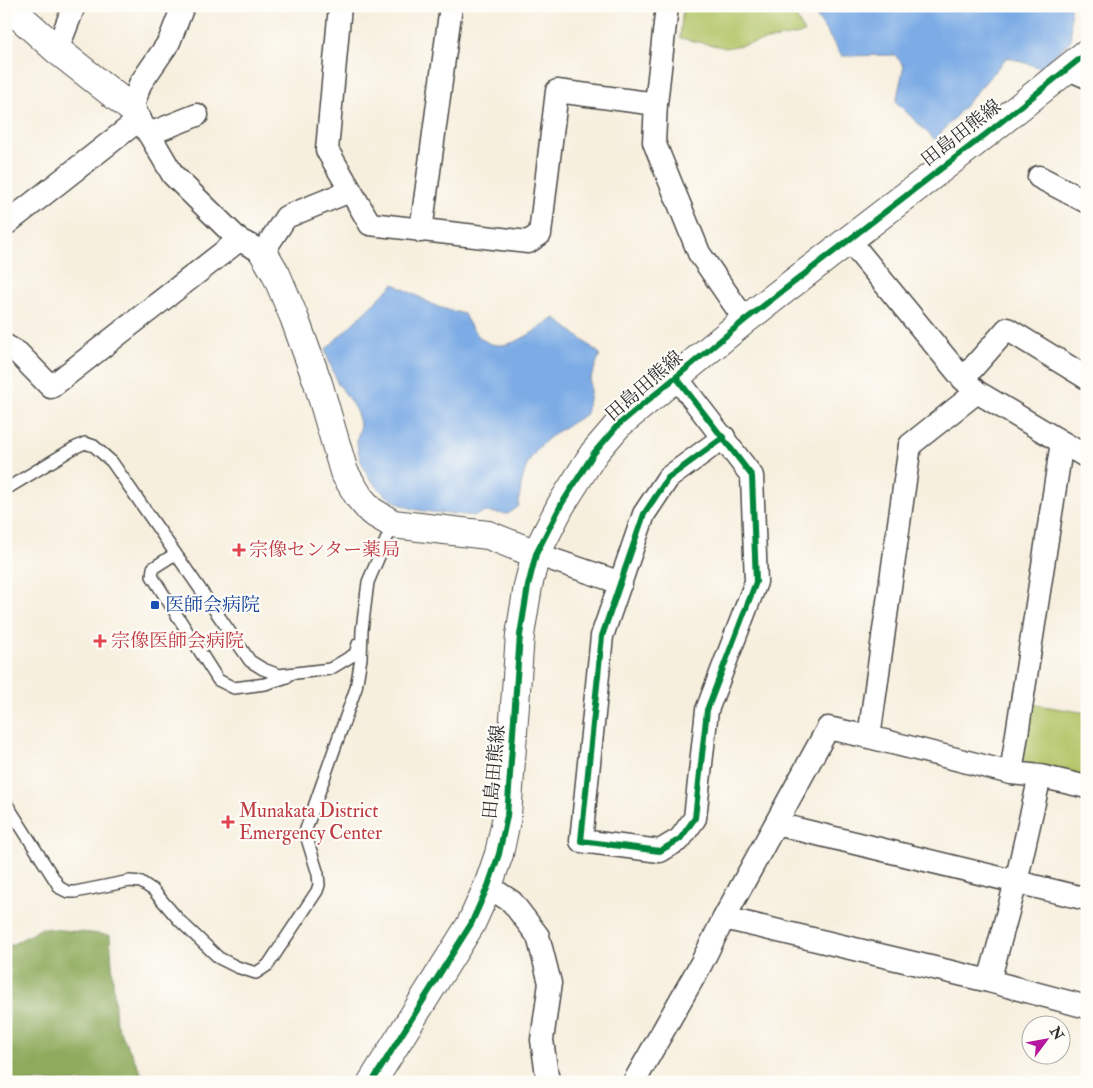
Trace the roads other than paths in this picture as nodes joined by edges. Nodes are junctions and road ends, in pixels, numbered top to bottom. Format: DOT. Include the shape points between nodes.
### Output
graph roads {
  1 [pos="8,6"];
  2 [pos="74,6"];
  3 [pos="182,6"];
  4 [pos="340,6"];
  5 [pos="451,6"];
  6 [pos="667,6"];
  7 [pos="57,50"];
  8 [pos="1080,66"];
  9 [pos="656,104"];
  10 [pos="197,115"];
  11 [pos="140,120"];
  12 [pos="1039,177"];
  13 [pos="350,191"];
  14 [pos="1087,202"];
  15 [pos="6,224"];
  16 [pos="421,231"];
  17 [pos="848,239"];
  18 [pos="238,240"];
  19 [pos="263,252"];
  20 [pos="745,320"];
  21 [pos="6,346"];
  22 [pos="676,377"];
  23 [pos="1087,378"];
  24 [pos="970,385"];
  25 [pos="724,437"];
  26 [pos="1062,442"];
  27 [pos="1087,457"];
  28 [pos="6,489"];
  29 [pos="393,524"];
  30 [pos="175,554"];
  31 [pos="536,554"];
  32 [pos="620,583"];
  33 [pos="362,630"];
  34 [pos="313,670"];
  35 [pos="869,737"];
  36 [pos="1011,773"];
  37 [pos="1040,776"];
  38 [pos="1087,787"];
  39 [pos="6,803"];
  40 [pos="776,824"];
  41 [pos="1016,882"];
  42 [pos="488,886"];
  43 [pos="1087,899"];
  44 [pos="724,918"];
  45 [pos="989,981"];
  46 [pos="1087,1007"];
  47 [pos="372,1082"];
  48 [pos="548,1082"];
  49 [pos="634,1082"];
  1 -- 7 [label="main road"];
  2 -- 7 [label="street"];
  3 -- 11 [label="street" via="170,42 140,84"];
  4 -- 13 [label="street" via="327,150"];
  5 -- 16 [label="street"];
  6 -- 9 [label="street"];
  7 -- 11 [label="main road"];
  8 -- 17 [label="main road, 田島田熊線"];
  9 -- 16 [label="street" via="557,90 540,234 528,242"];
  9 -- 20 [label="street" via="654,142 699,253"];
  10 -- 11 [label="street"];
  11 -- 15 [label="street"];
  11 -- 18 [label="street" via="173,175"];
  12 -- 14 [label="street"];
  13 -- 16 [label="street" via="370,224"];
  13 -- 19 [label="street" via="286,217"];
  17 -- 20 [label="main road, 田島田熊線"];
  17 -- 24 [label="street"];
  18 -- 19 [label="street"];
  18 -- 21 [label="street" via="50,388 18,353"];
  19 -- 29 [label="main road" via="294,317 318,383 344,472 358,497 371,511"];
  20 -- 22 [label="main road, 田島田熊線"];
  22 -- 25 [label="street"];
  22 -- 31 [label="main road, 田島田熊線" via="618,425 594,453 561,505"];
  23 -- 24 [label="street" via="1007,329"];
  24 -- 26 [label="street"];
  24 -- 35 [label="street" via="910,445"];
  25 -- 32 [label="street" via="668,478 644,514"];
  25 -- 32 [label="street" via="752,476 756,582 707,710 695,818 680,839 660,851 581,841 602,636"];
  26 -- 27 [label="street"];
  26 -- 36 [label="street"];
  28 -- 30 [label="lane" via="74,448 85,443 94,446 112,462"];
  29 -- 31 [label="main road" via="488,535"];
  29 -- 33 [label="lane" via="368,582"];
  30 -- 34 [label="lane" via="250,661 279,675"];
  30 -- 34 [label="lane" via="154,568 152,576 218,680 234,688 265,684"];
  31 -- 32 [label="street"];
  31 -- 42 [label="main road, 田島田熊線" via="520,635 507,816"];
  33 -- 34 [label="lane" via="355,654 330,669"];
  33 -- 39 [label="lane" via="356,688 305,832 319,885 268,965 256,973 219,958 153,890 141,882 130,881 75,892 60,888"];
  35 -- 36 [label="street"];
  35 -- 40 [label="street" via="828,728"];
  36 -- 37 [label="street"];
  37 -- 38 [label="street"];
  37 -- 41 [label="street"];
  40 -- 41 [label="street"];
  40 -- 44 [label="street"];
  41 -- 43 [label="street"];
  41 -- 45 [label="street"];
  42 -- 47 [label="main road, 田島田熊線" via="471,924"];
  42 -- 48 [label="street" via="512,902 538,936 550,983 542,1040"];
  44 -- 45 [label="street"];
  44 -- 49 [label="street"];
  45 -- 46 [label="street"];
}
